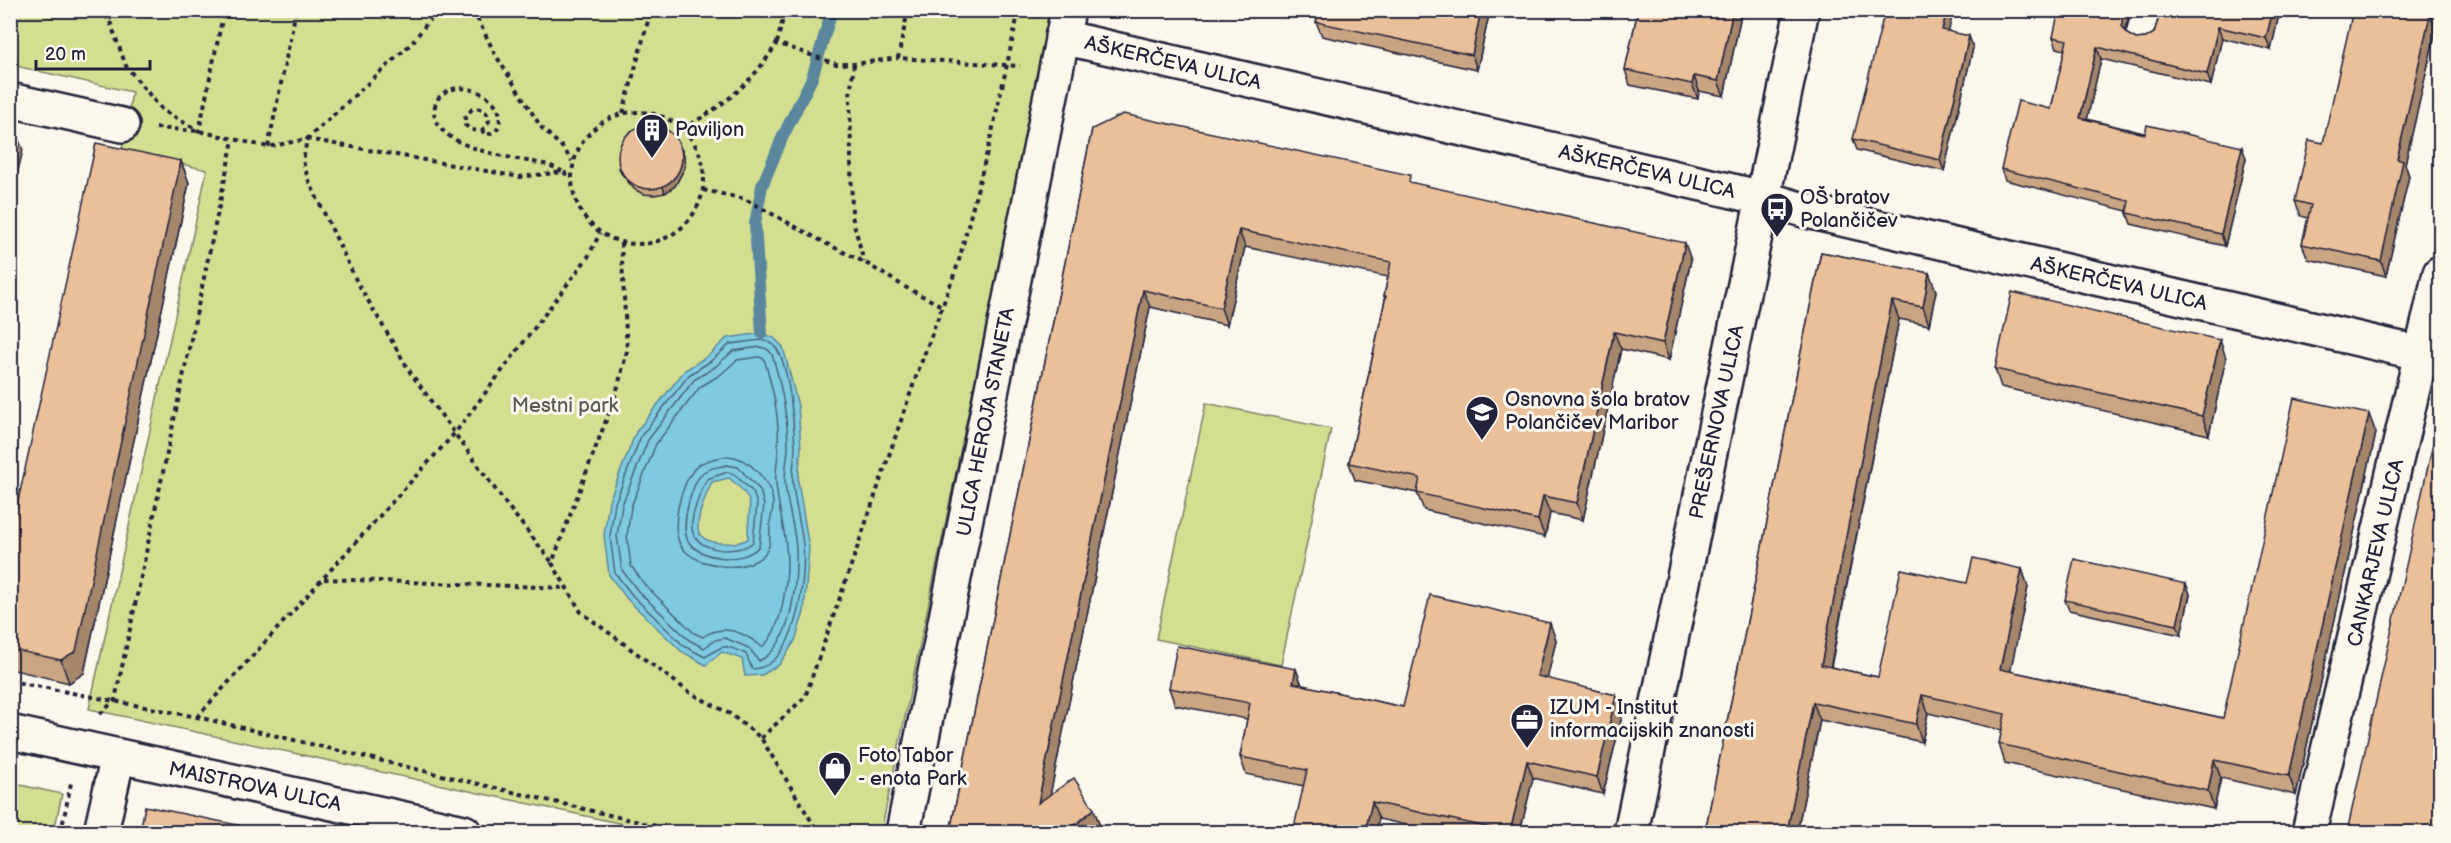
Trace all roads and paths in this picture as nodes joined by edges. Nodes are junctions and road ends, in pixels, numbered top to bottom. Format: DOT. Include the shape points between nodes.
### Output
graph roads {
  1 [pos="97,10"];
  2 [pos="118,10"];
  3 [pos="224,10"];
  4 [pos="296,10"];
  5 [pos="437,10"];
  6 [pos="473,10"];
  7 [pos="651,10"];
  8 [pos="786,10"];
  9 [pos="908,10"];
  10 [pos="1019,10"];
  11 [pos="1802,10"];
  12 [pos="110,19"];
  13 [pos="1065,24"];
  14 [pos="777,43"];
  15 [pos="898,58"];
  16 [pos="854,64"];
  17 [pos="1008,65"];
  18 [pos="1025,66"];
  19 [pos="10,100"];
  20 [pos="623,113"];
  21 [pos="122,125"];
  22 [pos="683,129"];
  23 [pos="199,131"];
  24 [pos="482,131"];
  25 [pos="233,140"];
  26 [pos="307,140"];
  27 [pos="268,147"];
  28 [pos="573,162"];
  29 [pos="563,172"];
  30 [pos="571,177"];
  31 [pos="703,190"];
  32 [pos="1763,198"];
  33 [pos="600,233"];
  34 [pos="621,243"];
  35 [pos="864,261"];
  36 [pos="2440,273"];
  37 [pos="942,306"];
  38 [pos="2432,356"];
  39 [pos="455,433"];
  40 [pos="552,563"];
  41 [pos="323,579"];
  42 [pos="567,588"];
  43 [pos="10,681"];
  44 [pos="115,700"];
  45 [pos="197,717"];
  46 [pos="93,721"];
  47 [pos="10,732"];
  48 [pos="761,738"];
  49 [pos="118,756"];
  50 [pos="71,783"];
  51 [pos="61,832"];
  52 [pos="101,832"];
  53 [pos="464,832"];
  54 [pos="681,832"];
  55 [pos="818,832"];
  56 [pos="903,832"];
  57 [pos="1631,832"];
  58 [pos="2309,832"];
  1 -- 12 [label="path"];
  2 -- 12 [label="path"];
  3 -- 23 [label="path"];
  4 -- 27 [label="path"];
  5 -- 26 [label="path" via="412,43"];
  6 -- 28 [label="path" via="495,54 541,127"];
  7 -- 20 [label="path"];
  8 -- 14 [label="path"];
  9 -- 15 [label="path"];
  10 -- 17 [label="path"];
  11 -- 32 [label="street, PREŠERNOVA ULICA"];
  12 -- 23 [label="path" via="126,66 162,110"];
  13 -- 32 [label="street, AŠKERČEVA ULICA"];
  13 -- 56 [label="street, ULICA HEROJA STANETA"];
  14 -- 16 [label="path" via="836,64"];
  14 -- 22 [label="path" via="748,83 717,109"];
  15 -- 16 [label="path"];
  15 -- 17 [label="path"];
  16 -- 35 [label="path" via="850,95 852,216"];
  17 -- 18 [label="path"];
  17 -- 37 [label="path" via="958,264"];
  19 -- 21 [label="street"];
  20 -- 22 [label="path" via="664,117"];
  20 -- 28 [label="path" via="590,131"];
  21 -- 23 [label="path"];
  22 -- 31 [label="path" via="696,146 704,168"];
  23 -- 25 [label="path"];
  24 -- 24 [label="path" via="488,117 479,108 472,109 466,114 465,125 474,132"];
  24 -- 29 [label="path" via="492,134 500,121 500,114 488,97 467,88 440,97 435,105 438,123 460,143"];
  25 -- 27 [label="path"];
  25 -- 44 [label="path"];
  26 -- 27 [label="path"];
  26 -- 29 [label="path" via="520,177"];
  26 -- 39 [label="path" via="303,161 308,180 356,280 410,372"];
  28 -- 30 [label="path"];
  29 -- 30 [label="path"];
  30 -- 33 [label="path" via="574,198 584,218"];
  31 -- 34 [label="path" via="696,210 664,240"];
  31 -- 35 [label="path" via="746,199"];
  32 -- 38 [label="street, AŠKERČEVA ULICA"];
  32 -- 57 [label="street, PREŠERNOVA ULICA"];
  33 -- 34 [label="path"];
  33 -- 39 [label="path" via="588,257"];
  34 -- 40 [label="path" via="627,351 616,394"];
  35 -- 37 [label="path"];
  36 -- 38 [label="street, CANKARJEVA ULICA"];
  37 -- 48 [label="path" via="805,697"];
  38 -- 58 [label="street, CANKARJEVA ULICA"];
  39 -- 40 [label="path"];
  39 -- 41 [label="path"];
  40 -- 42 [label="path"];
  41 -- 42 [label="path"];
  41 -- 45 [label="path"];
  42 -- 48 [label="path" via="581,612 689,692 730,714"];
  43 -- 44 [label="path"];
  44 -- 45 [label="path"];
  44 -- 46 [label="path"];
  45 -- 54 [label="path"];
  47 -- 49 [label="street, MAISTROVA ULICA"];
  48 -- 55 [label="path"];
  49 -- 52 [label="street"];
  49 -- 53 [label="street, MAISTROVA ULICA"];
  50 -- 51 [label="path"];
}
